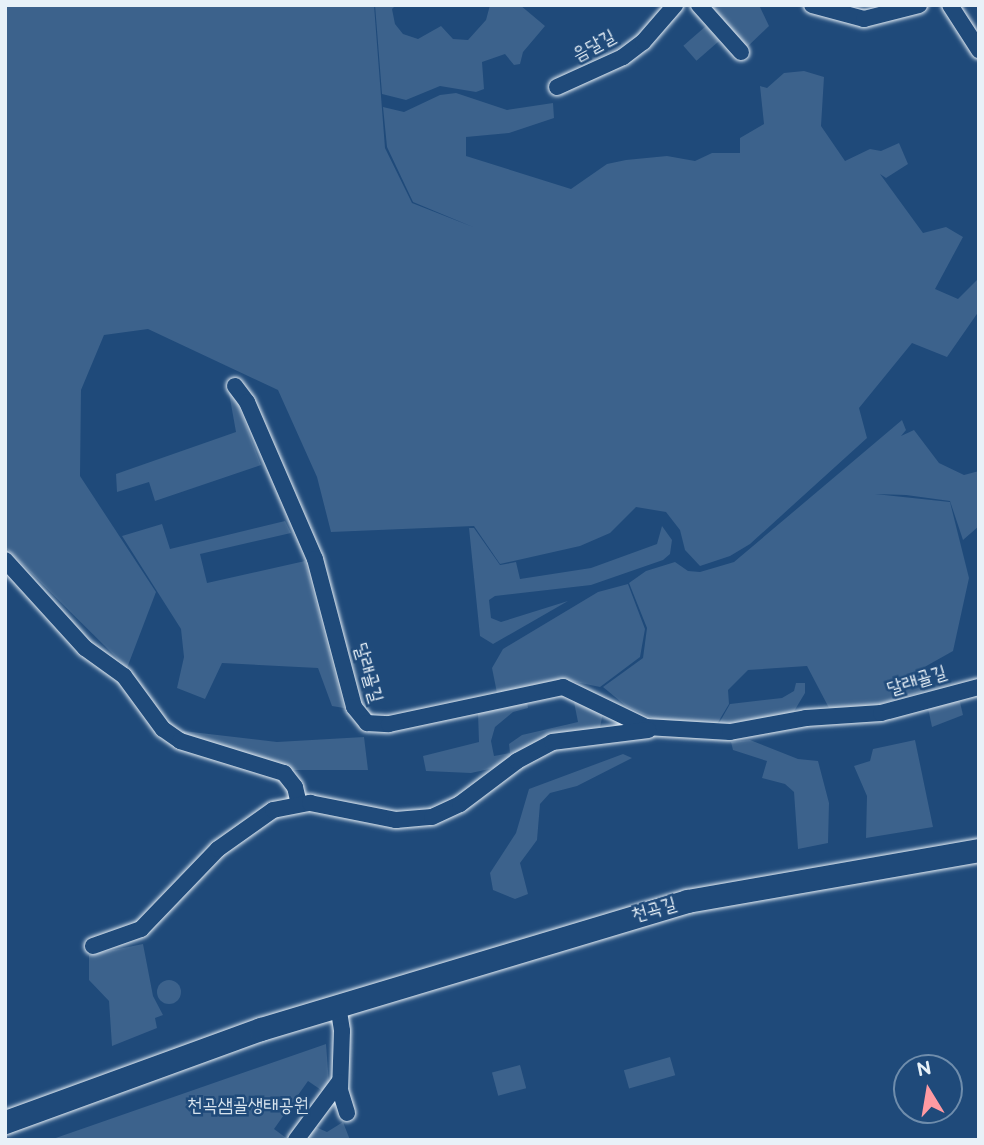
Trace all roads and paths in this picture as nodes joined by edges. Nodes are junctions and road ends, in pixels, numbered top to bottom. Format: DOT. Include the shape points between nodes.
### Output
graph roads {
  1 [pos="675,5"];
  2 [pos="699,5"];
  3 [pos="812,5"];
  4 [pos="919,5"];
  5 [pos="950,5"];
  6 [pos="979,50"];
  7 [pos="741,52"];
  8 [pos="556,87"];
  9 [pos="235,386"];
  10 [pos="5,560"];
  11 [pos="979,687"];
  12 [pos="660,729"];
  13 [pos="299,804"];
  14 [pos="979,850"];
  15 [pos="93,946"];
  16 [pos="338,1005"];
  17 [pos="340,1082"];
  18 [pos="347,1113"];
  19 [pos="5,1122"];
  20 [pos="296,1140"];
  1 -- 8 [label="street, 음달길" via="623,57"];
  2 -- 7 [label="street"];
  3 -- 4 [label="street" via="860,19"];
  5 -- 6 [label="street"];
  9 -- 12 [label="street, 달래골길" via="247,402 318,567 359,718 389,724 564,687 635,723"];
  10 -- 13 [label="street" via="85,648 124,676 163,729 191,744 284,773 295,787"];
  11 -- 12 [label="street, 달래골길" via="881,713 806,718 730,732"];
  12 -- 13 [label="street, 달래골길" via="552,742 517,761 460,804 432,817 396,820 328,805"];
  13 -- 15 [label="street, 달래골길" via="262,815 232,837 141,929"];
  14 -- 16 [label="street, 천곡길" via="687,901"];
  16 -- 17 [label="street"];
  16 -- 19 [label="street, 천곡길" via="196,1050"];
  17 -- 18 [label="street"];
  17 -- 20 [label="street"];
}
